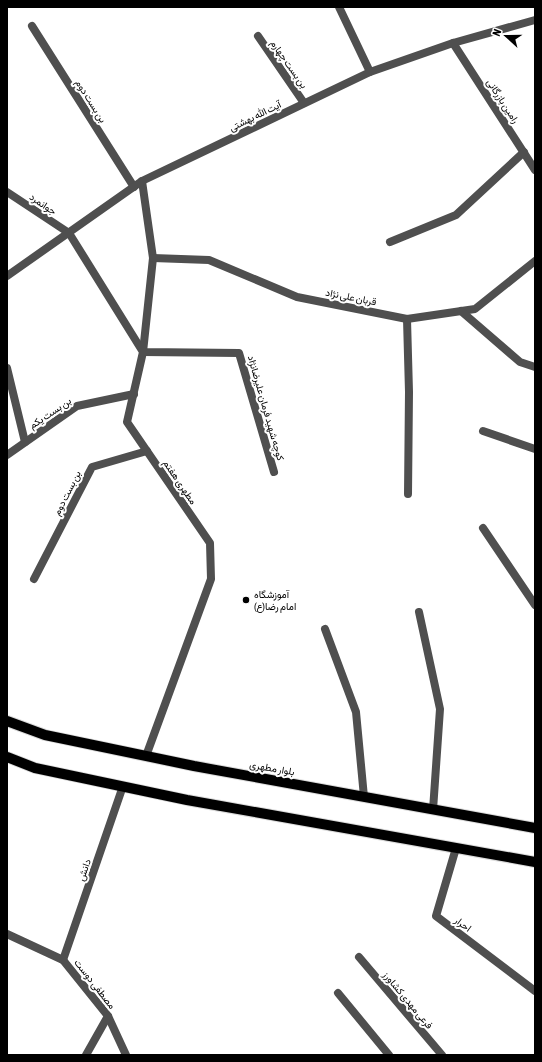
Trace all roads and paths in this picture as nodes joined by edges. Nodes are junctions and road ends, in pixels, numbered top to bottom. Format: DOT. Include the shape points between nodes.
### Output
graph roads {
  1 [pos="339,7"];
  2 [pos="535,20"];
  3 [pos="32,26"];
  4 [pos="258,36"];
  5 [pos="453,44"];
  6 [pos="370,72"];
  7 [pos="304,103"];
  8 [pos="524,152"];
  9 [pos="535,170"];
  10 [pos="142,181"];
  11 [pos="134,187"];
  12 [pos="7,192"];
  13 [pos="69,233"];
  14 [pos="390,242"];
  15 [pos="153,258"];
  16 [pos="535,261"];
  17 [pos="7,276"];
  18 [pos="461,311"];
  19 [pos="407,319"];
  20 [pos="143,352"];
  21 [pos="535,367"];
  22 [pos="7,368"];
  23 [pos="134,394"];
  24 [pos="483,431"];
  25 [pos="25,442"];
  26 [pos="535,449"];
  27 [pos="147,451"];
  28 [pos="7,455"];
  29 [pos="274,472"];
  30 [pos="408,494"];
  31 [pos="482,528"];
  32 [pos="34,579"];
  33 [pos="535,605"];
  34 [pos="419,612"];
  35 [pos="326,629"];
  36 [pos="7,721"];
  37 [pos="146,756"];
  38 [pos="7,757"];
  39 [pos="123,786"];
  40 [pos="364,797"];
  41 [pos="433,810"];
  42 [pos="535,828"];
  43 [pos="456,848"];
  44 [pos="535,862"];
  45 [pos="8,936"];
  46 [pos="359,957"];
  47 [pos="63,960"];
  48 [pos="535,991"];
  49 [pos="338,993"];
  50 [pos="108,1016"];
  51 [pos="86,1055"];
  52 [pos="126,1055"];
  53 [pos="388,1055"];
  54 [pos="442,1055"];
  1 -- 6 [label="street"];
  2 -- 5 [label="street, آیت الله بهشتی"];
  3 -- 11 [label="street, بن بست دوم"];
  4 -- 7 [label="street, بن بست چهارم"];
  5 -- 6 [label="street, آیت الله بهشتی"];
  5 -- 8 [label="street, رامین بازرگانی"];
  6 -- 7 [label="street, آیت الله بهشتی"];
  7 -- 10 [label="street, آیت الله بهشتی"];
  8 -- 9 [label="street, رامین بازرگانی"];
  8 -- 14 [label="street" via="456,215"];
  10 -- 11 [label="street, آیت الله بهشتی"];
  10 -- 15 [label="street"];
  11 -- 13 [label="street, آیت الله بهشتی"];
  12 -- 13 [label="street, جوانمرد"];
  13 -- 17 [label="street, آیت الله بهشتی"];
  13 -- 20 [label="street"];
  15 -- 19 [label="street, قربان علی نژاد" via="209,260 297,297"];
  15 -- 20 [label="street"];
  16 -- 18 [label="street, قربان علی نژاد" via="475,309"];
  18 -- 19 [label="street, قربان علی نژاد"];
  18 -- 21 [label="street" via="520,362"];
  19 -- 30 [label="street"];
  20 -- 23 [label="street, مطهری هفتم"];
  20 -- 29 [label="street, کوچه شهید فرمان علیرضانژاد" via="240,353"];
  22 -- 25 [label="street"];
  23 -- 25 [label="street, بن بست یکم" via="77,406"];
  23 -- 27 [label="street, مطهری هفتم" via="127,422"];
  24 -- 26 [label="street"];
  25 -- 28 [label="street, بن بست یکم"];
  27 -- 32 [label="street, بن بست دوم" via="92,467"];
  27 -- 37 [label="street, مطهری هفتم" via="210,543 211,579"];
  31 -- 33 [label="street"];
  34 -- 41 [label="street" via="440,709"];
  35 -- 40 [label="street" via="356,712"];
  36 -- 37 [label="main road, بلوار مطهری" via="45,735"];
  37 -- 40 [label="main road, بلوار مطهری"];
  38 -- 39 [label="main road" via="35,768"];
  39 -- 43 [label="main road" via="187,800"];
  39 -- 47 [label="street, دانش"];
  40 -- 41 [label="main road, بلوار مطهری"];
  41 -- 42 [label="main road, بلوار مطهری"];
  43 -- 44 [label="main road"];
  43 -- 48 [label="street, احرار" via="436,916"];
  45 -- 47 [label="street, مصطفی دوست"];
  46 -- 54 [label="street, فرعی مهدی کشاورز"];
  47 -- 50 [label="street, مصطفی دوست"];
  49 -- 53 [label="street"];
  50 -- 51 [label="street"];
  50 -- 52 [label="street, مصطفی دوست"];
}
